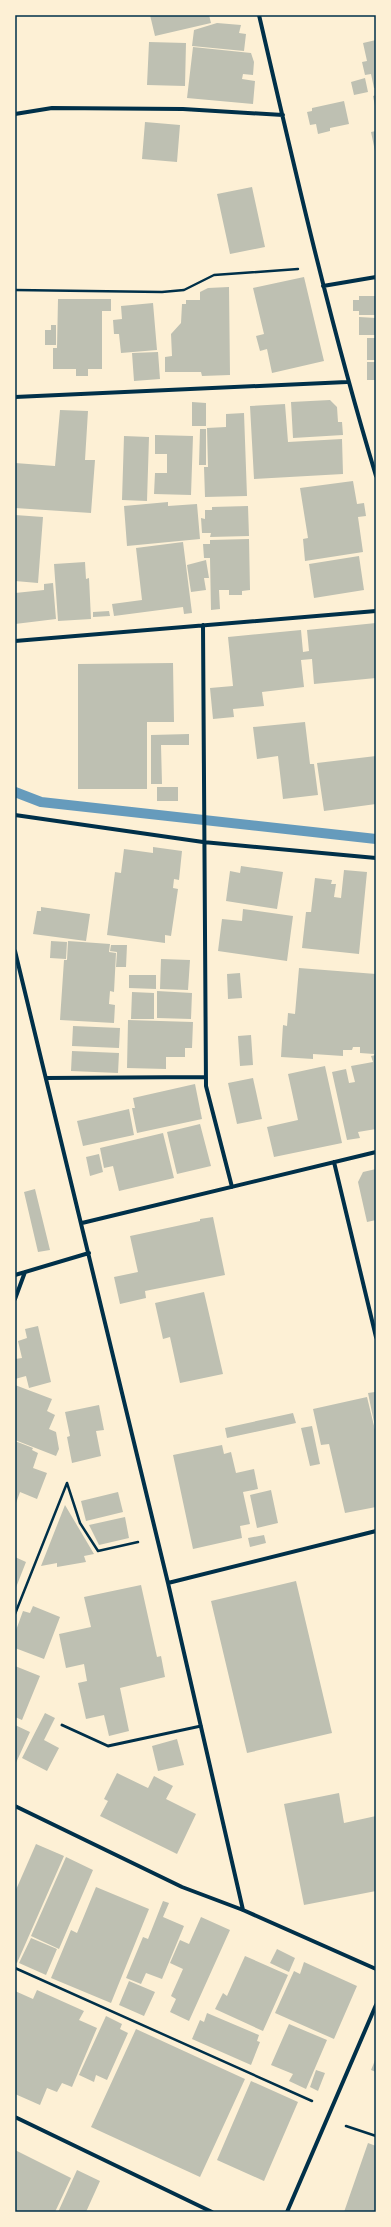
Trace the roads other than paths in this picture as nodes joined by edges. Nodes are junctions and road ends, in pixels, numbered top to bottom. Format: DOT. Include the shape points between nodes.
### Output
graph roads {
  1 [pos="259,15"];
  2 [pos="15,114"];
  3 [pos="283,115"];
  4 [pos="376,277"];
  5 [pos="323,286"];
  6 [pos="347,382"];
  7 [pos="15,398"];
  8 [pos="376,476"];
  9 [pos="376,610"];
  10 [pos="203,625"];
  11 [pos="15,641"];
  12 [pos="15,815"];
  13 [pos="203,842"];
  14 [pos="376,858"];
  15 [pos="15,951"];
  16 [pos="206,1077"];
  17 [pos="46,1078"];
  18 [pos="376,1152"];
  19 [pos="334,1162"];
  20 [pos="232,1187"];
  21 [pos="82,1223"];
  22 [pos="89,1253"];
  23 [pos="25,1272"];
  24 [pos="15,1275"];
  25 [pos="15,1299"];
  26 [pos="376,1336"];
  27 [pos="376,1531"];
  28 [pos="168,1583"];
  29 [pos="62,1725"];
  30 [pos="201,1726"];
  31 [pos="15,1806"];
  32 [pos="243,1910"];
  33 [pos="376,1969"];
  34 [pos="376,2005"];
  35 [pos="15,2117"];
  36 [pos="212,2212"];
  37 [pos="287,2212"];
  1 -- 3 [label="street"];
  2 -- 3 [label="street" via="52,108 183,109"];
  3 -- 5 [label="street"];
  4 -- 5 [label="street"];
  5 -- 6 [label="street"];
  6 -- 7 [label="street"];
  6 -- 8 [label="street"];
  9 -- 10 [label="street"];
  10 -- 11 [label="street"];
  10 -- 13 [label="street"];
  12 -- 13 [label="street"];
  13 -- 14 [label="street"];
  13 -- 16 [label="street"];
  15 -- 17 [label="street"];
  16 -- 17 [label="street"];
  16 -- 20 [label="street" via="206,1086"];
  17 -- 21 [label="street"];
  18 -- 19 [label="street"];
  19 -- 20 [label="street"];
  19 -- 26 [label="street"];
  20 -- 21 [label="street"];
  21 -- 22 [label="street"];
  22 -- 23 [label="street"];
  22 -- 28 [label="street"];
  23 -- 24 [label="street"];
  23 -- 25 [label="street"];
  27 -- 28 [label="street"];
  28 -- 30 [label="street"];
  29 -- 30 [label="lane" via="108,1746"];
  30 -- 32 [label="street"];
  31 -- 32 [label="street" via="182,1887"];
  32 -- 33 [label="street"];
  34 -- 37 [label="street"];
  35 -- 36 [label="street"];
}
